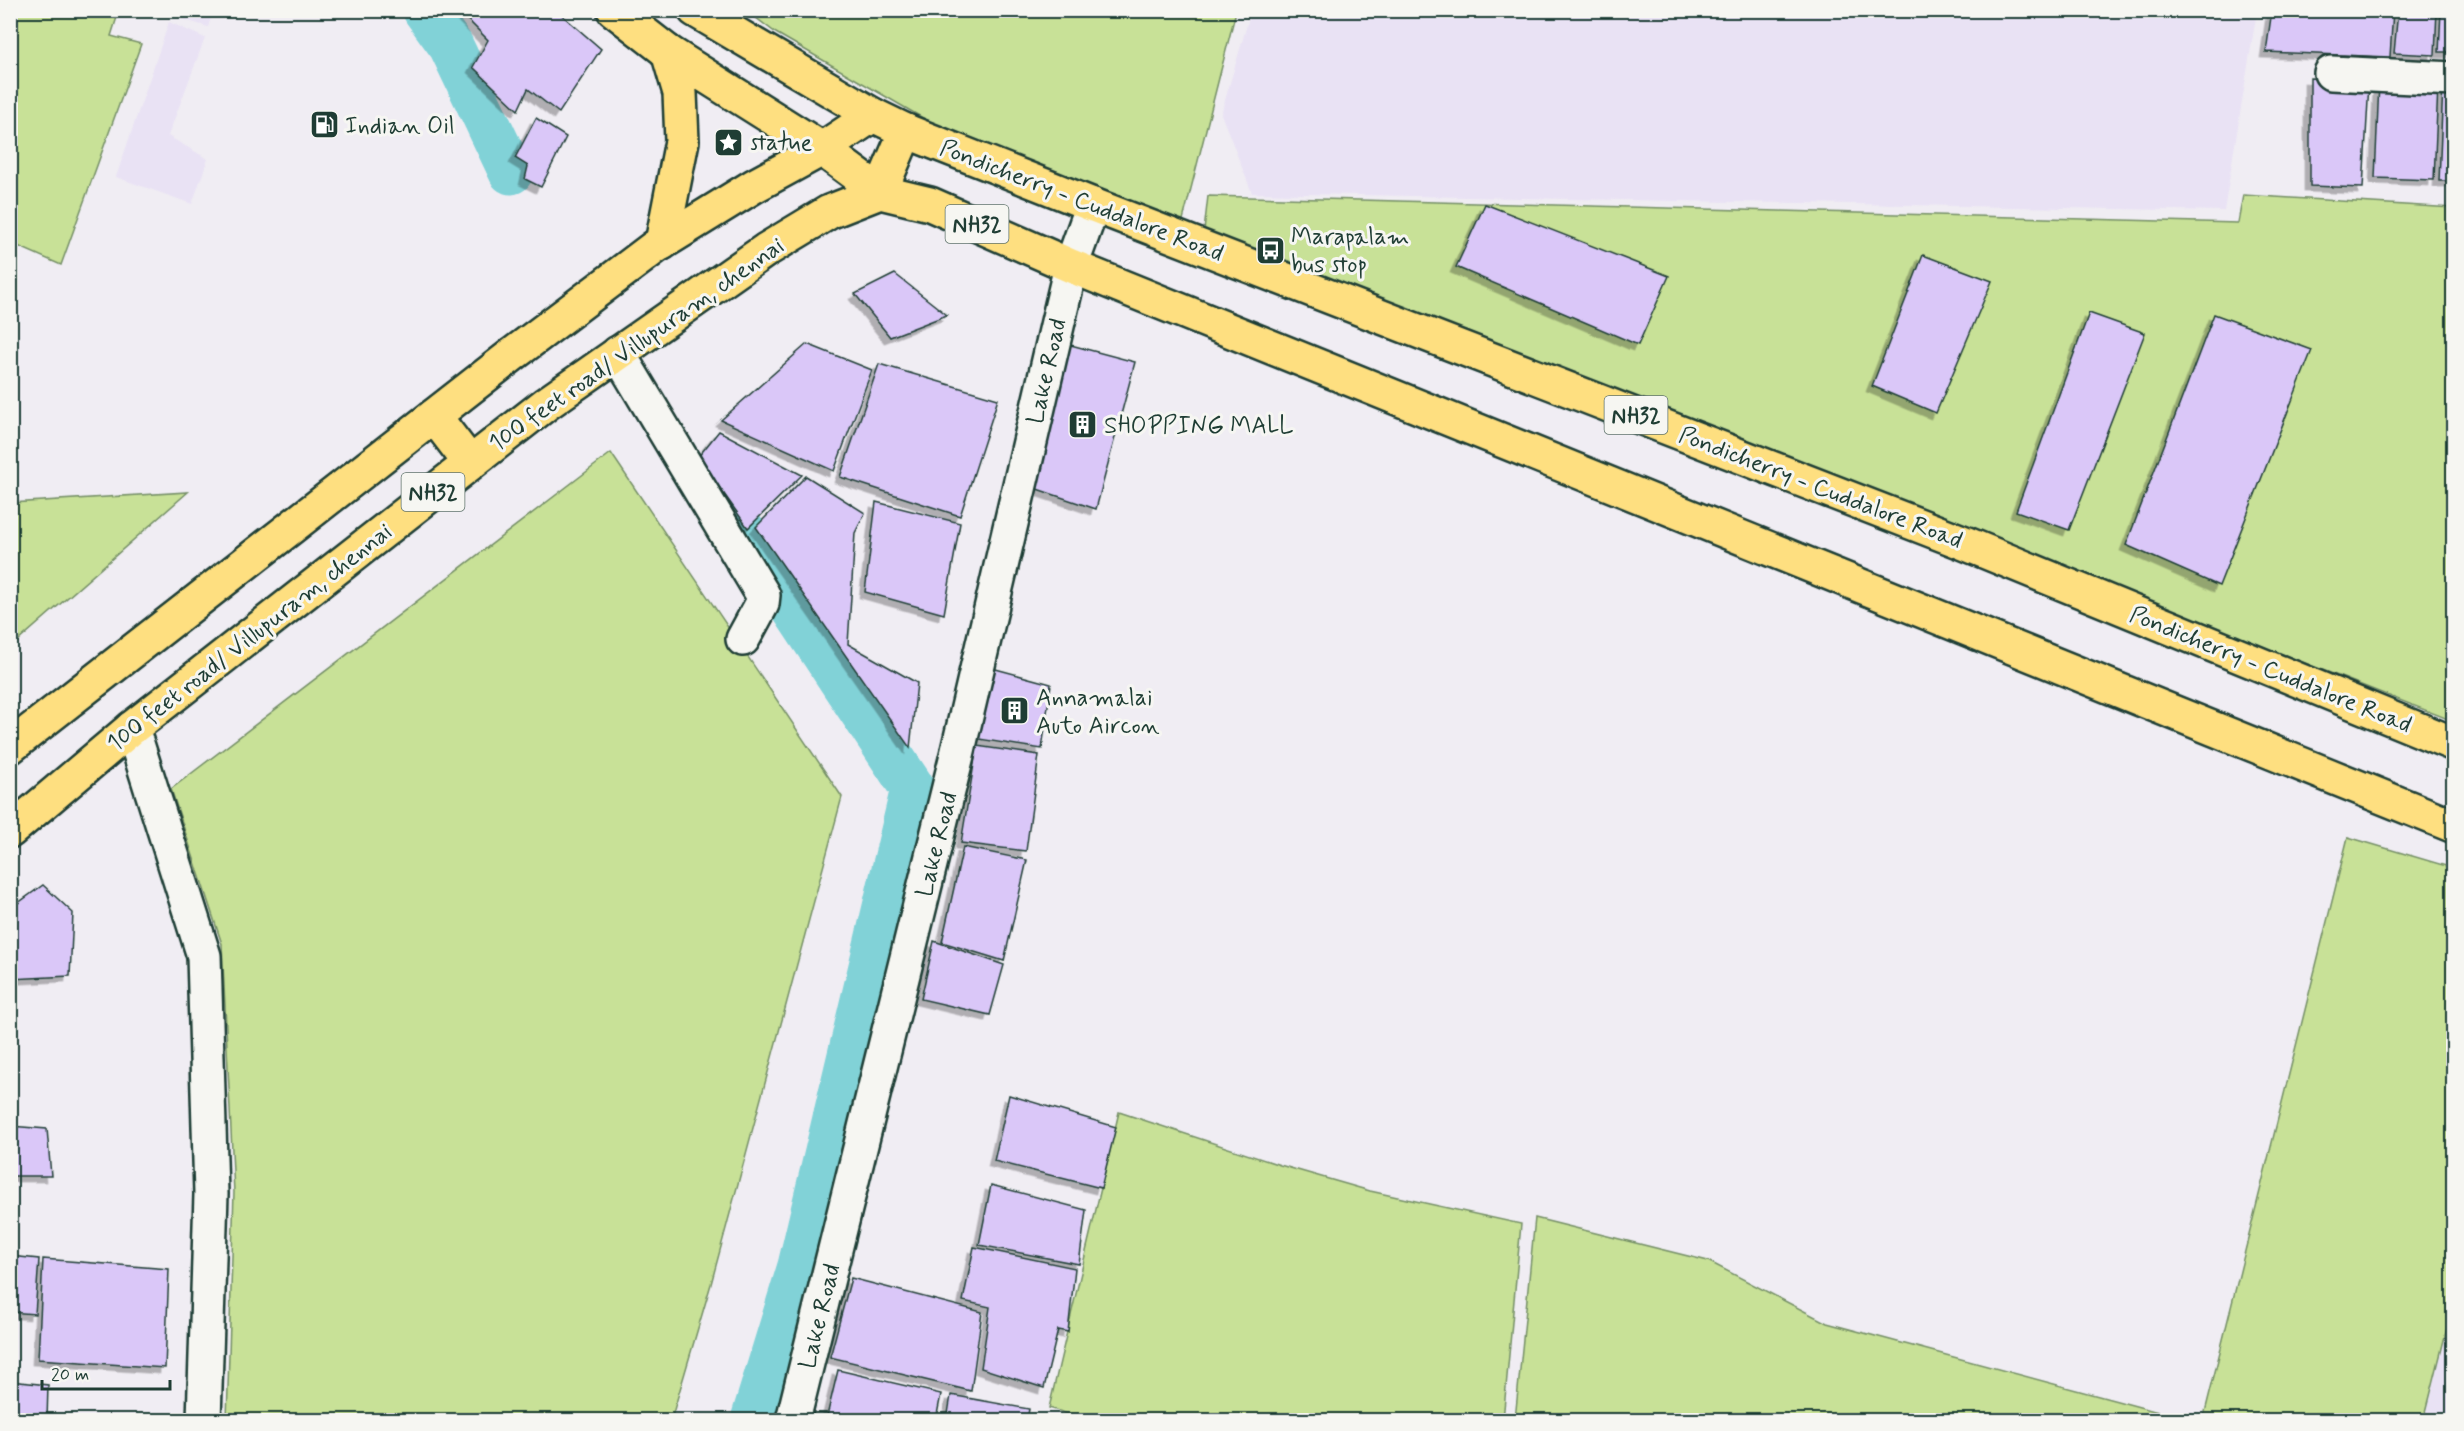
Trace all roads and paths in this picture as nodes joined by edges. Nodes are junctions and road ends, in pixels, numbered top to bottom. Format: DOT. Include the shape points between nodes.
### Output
graph roads {
  1 [pos="695,10"];
  2 [pos="627,15"];
  3 [pos="668,52"];
  4 [pos="2331,73"];
  5 [pos="2454,79"];
  6 [pos="873,115"];
  7 [pos="906,131"];
  8 [pos="822,149"];
  9 [pos="880,192"];
  10 [pos="1094,205"];
  11 [pos="662,243"];
  12 [pos="1071,266"];
  13 [pos="618,352"];
  14 [pos="434,416"];
  15 [pos="470,463"];
  16 [pos="743,639"];
  17 [pos="132,728"];
  18 [pos="2454,744"];
  19 [pos="10,747"];
  20 [pos="2454,825"];
  21 [pos="10,831"];
  22 [pos="204,1420"];
  23 [pos="793,1420"];
  1 -- 6 [label="main road, Pondicherry - Cuddalore Road"];
  2 -- 3 [label="main road"];
  3 -- 8 [label="main road"];
  3 -- 11 [label="main road" via="680,93 682,141"];
  4 -- 5 [label="street"];
  6 -- 7 [label="main road, Pondicherry - Cuddalore Road / NH32"];
  6 -- 8 [label="main road, NH32"];
  7 -- 9 [label="main road"];
  7 -- 10 [label="main road, Pondicherry - Cuddalore Road / NH32"];
  8 -- 9 [label="main road"];
  8 -- 11 [label="main road, NH32"];
  9 -- 12 [label="main road, NH32" via="930,204"];
  9 -- 13 [label="main road, 100 feet road/ Villupuram, chennai / NH32" via="829,212"];
  10 -- 12 [label="street, Lake Road"];
  10 -- 18 [label="main road, Pondicherry - Cuddalore Road / NH32" via="1962,542"];
  11 -- 14 [label="main road, NH32"];
  12 -- 20 [label="main road, NH32"];
  12 -- 23 [label="street, Lake Road"];
  13 -- 15 [label="main road, 100 feet road/ Villupuram, chennai / NH32"];
  13 -- 16 [label="street" via="763,595"];
  14 -- 15 [label="main road"];
  14 -- 19 [label="main road, NH32"];
  15 -- 17 [label="main road, 100 feet road/ Villupuram, chennai / NH32"];
  17 -- 21 [label="main road, 100 feet road/ Villupuram, chennai / NH32"];
  17 -- 22 [label="street" via="204,956 211,1194"];
}
